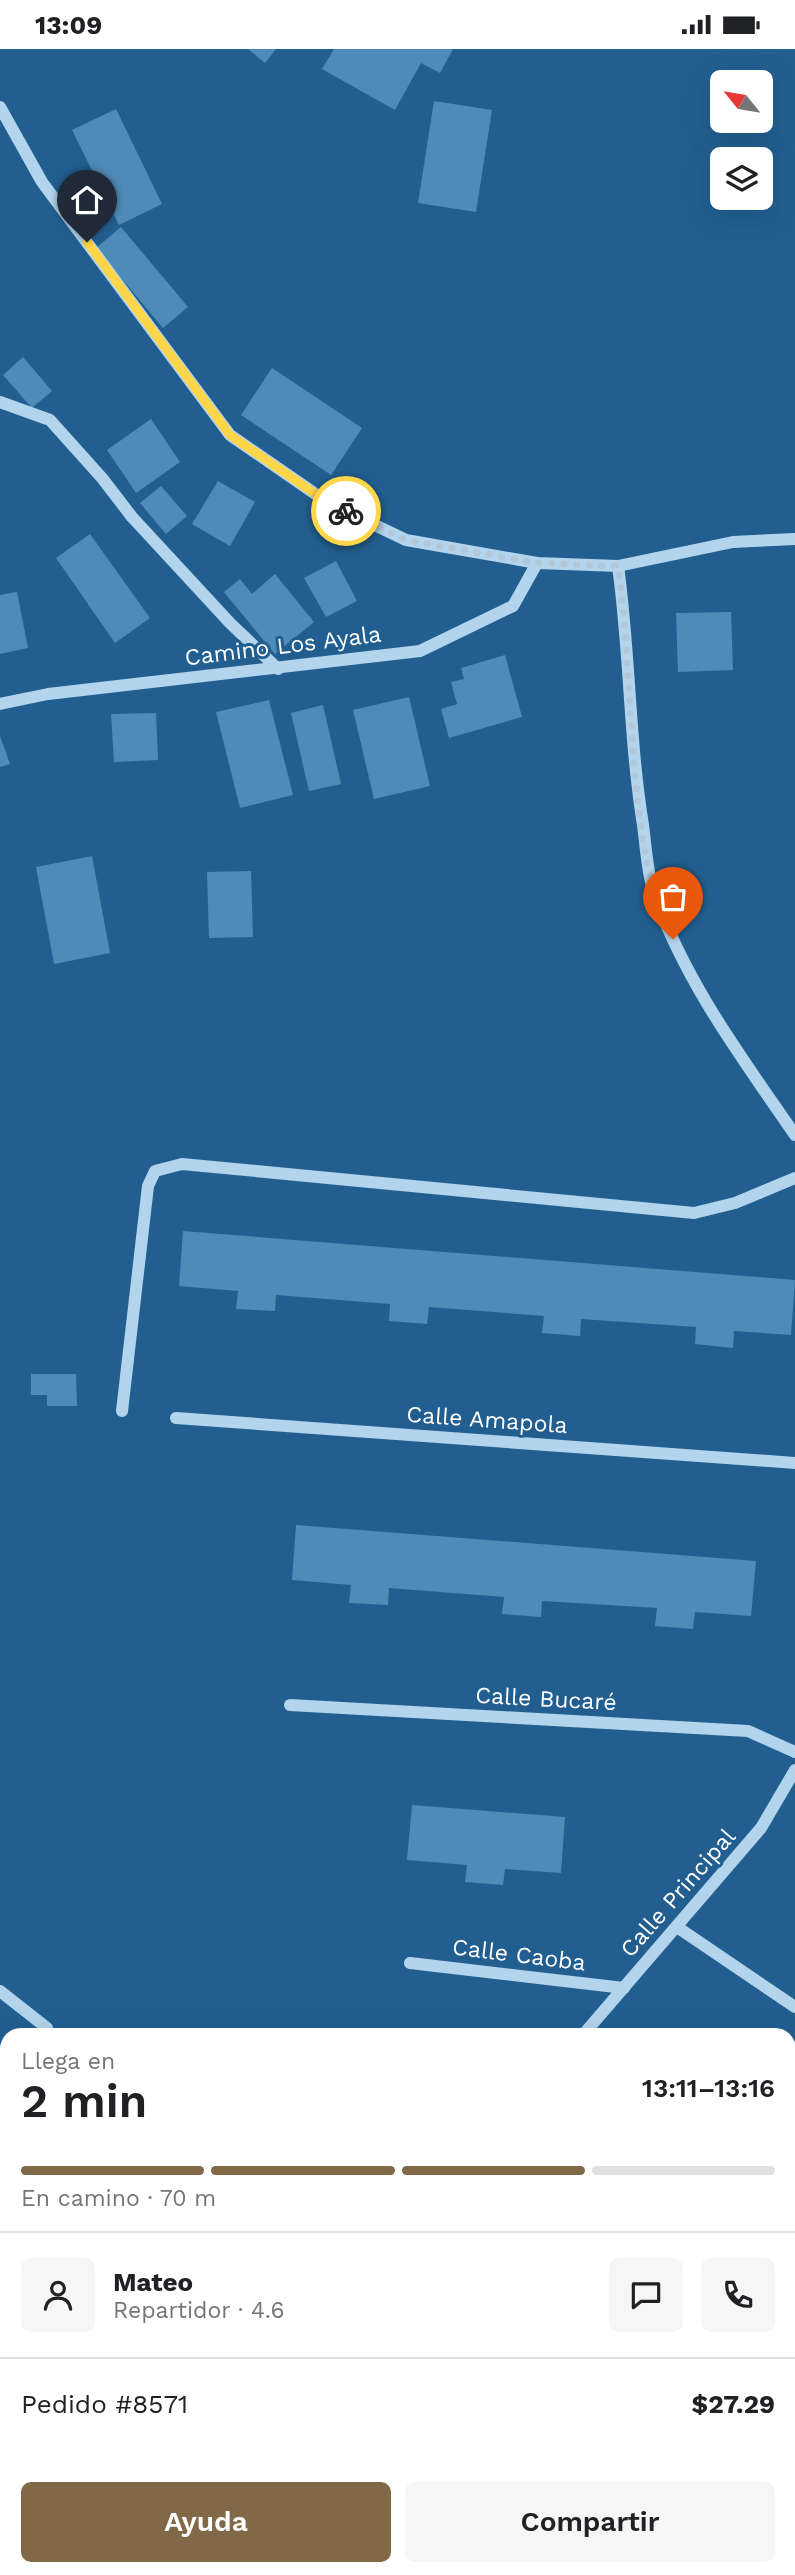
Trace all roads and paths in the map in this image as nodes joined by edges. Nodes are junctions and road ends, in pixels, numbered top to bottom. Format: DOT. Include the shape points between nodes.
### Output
graph roads {
  1 [pos="0,107"];
  2 [pos="0,402"];
  3 [pos="795,539"];
  4 [pos="537,563"];
  5 [pos="618,566"];
  6 [pos="278,669"];
  7 [pos="0,703"];
  8 [pos="795,1135"];
  9 [pos="795,1178"];
  10 [pos="122,1411"];
  11 [pos="176,1419"];
  12 [pos="795,1463"];
  13 [pos="290,1705"];
  14 [pos="795,1752"];
  15 [pos="795,1770"];
  16 [pos="677,1927"];
  17 [pos="410,1963"];
  18 [pos="624,1988"];
  19 [pos="0,1991"];
  20 [pos="795,2007"];
  21 [pos="47,2028"];
  22 [pos="589,2028"];
  1 -- 4 [label="street" via="42,182 230,435 327,502 406,540"];
  2 -- 6 [label="street" via="50,420 132,517"];
  3 -- 5 [label="street" via="733,542"];
  4 -- 5 [label="street"];
  4 -- 6 [label="street, Camino Los Ayala" via="513,606 420,650"];
  5 -- 8 [label="street" via="632,760 653,890 683,963"];
  6 -- 7 [label="street, Camino Los Ayala"];
  9 -- 10 [label="street" via="734,1203 694,1213 182,1164 155,1171 148,1187"];
  11 -- 12 [label="street, Calle Amapola"];
  13 -- 14 [label="street, Calle Bucaré" via="748,1731"];
  15 -- 16 [label="street, Calle Principal" via="761,1828"];
  16 -- 18 [label="street, Calle Principal"];
  16 -- 20 [label="street"];
  17 -- 18 [label="street, Calle Caoba"];
  18 -- 22 [label="street, Calle Principal"];
  19 -- 21 [label="street"];
}
